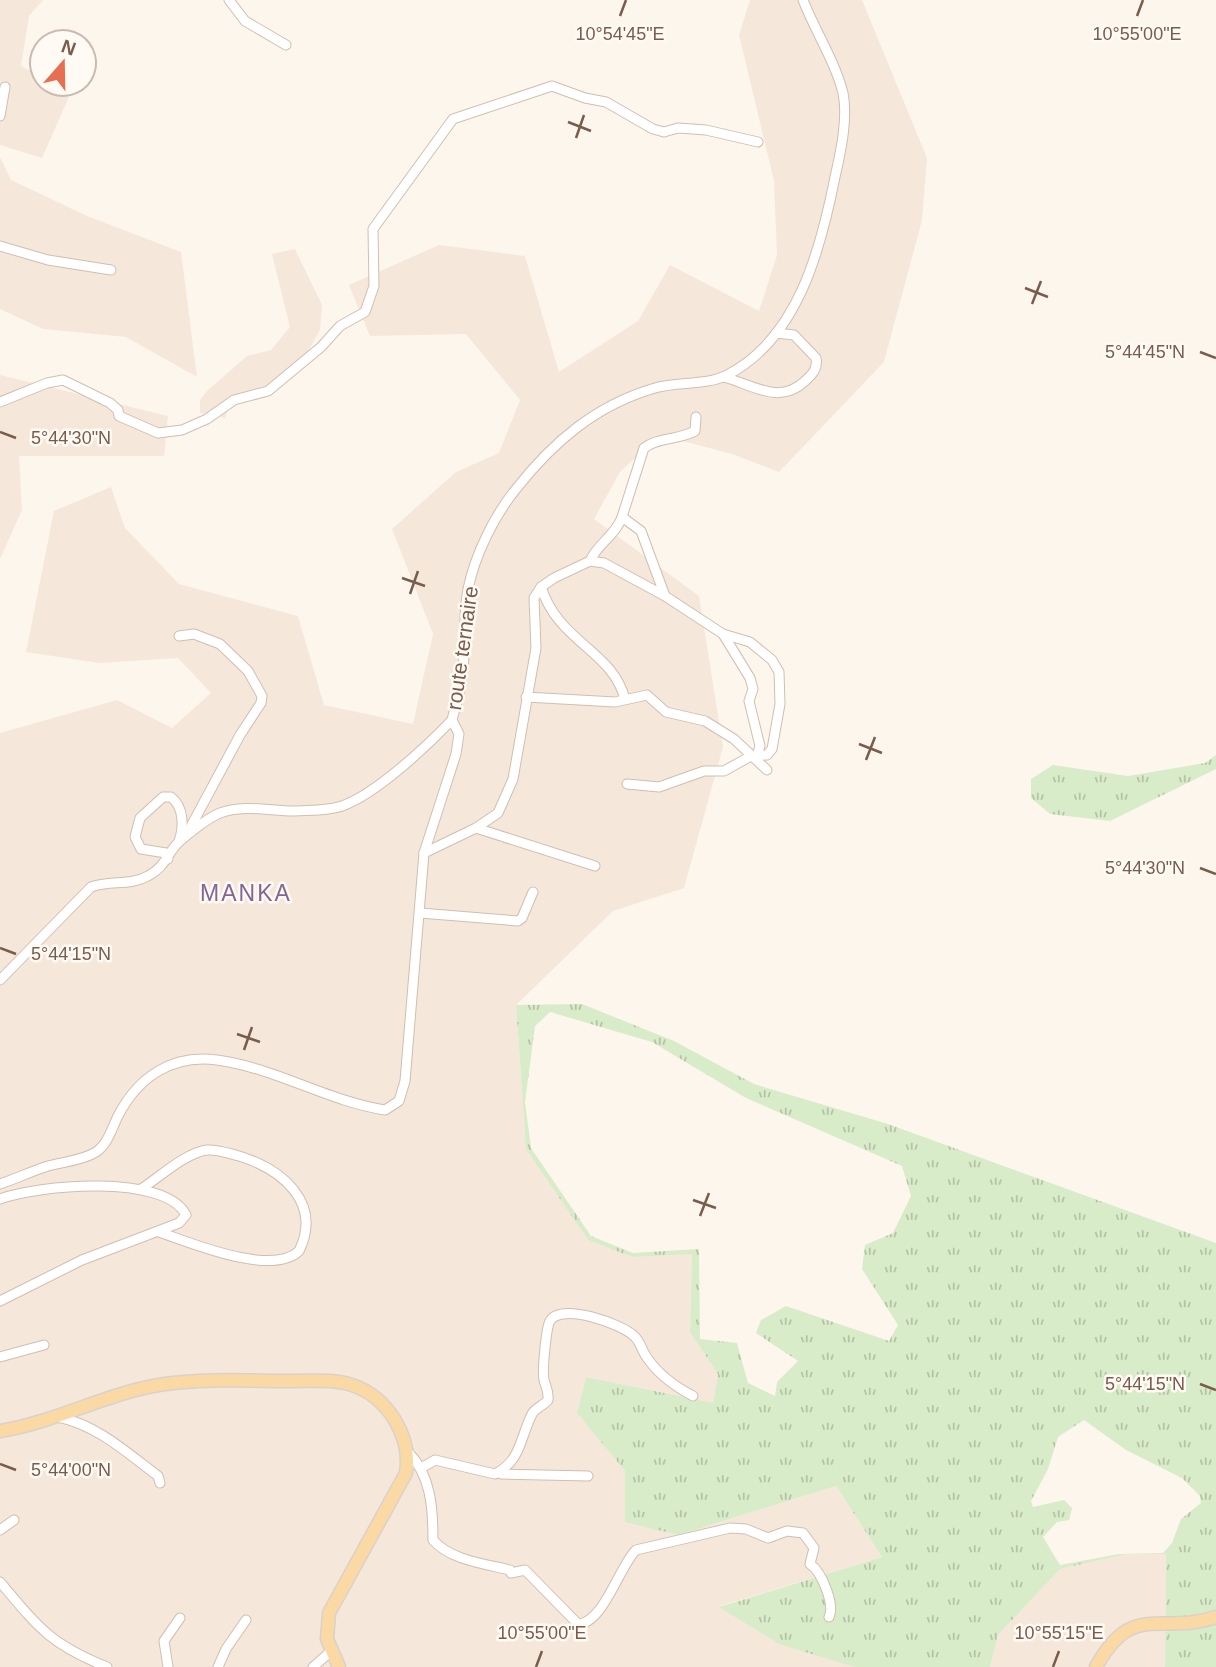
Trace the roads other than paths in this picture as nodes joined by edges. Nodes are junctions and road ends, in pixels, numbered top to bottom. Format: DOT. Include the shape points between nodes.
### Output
graph roads {
  1 [pos="229,0"];
  2 [pos="807,2"];
  3 [pos="286,45"];
  4 [pos="5,87"];
  5 [pos="0,116"];
  6 [pos="758,142"];
  7 [pos="0,246"];
  8 [pos="111,270"];
  9 [pos="776,334"];
  10 [pos="723,377"];
  11 [pos="0,402"];
  12 [pos="696,417"];
  13 [pos="622,517"];
  14 [pos="590,561"];
  15 [pos="541,587"];
  16 [pos="665,596"];
  17 [pos="723,634"];
  18 [pos="179,636"];
  19 [pos="526,697"];
  20 [pos="625,699"];
  21 [pos="452,720"];
  22 [pos="754,756"];
  23 [pos="767,770"];
  24 [pos="627,784"];
  25 [pos="475,828"];
  26 [pos="179,841"];
  27 [pos="424,853"];
  28 [pos="168,859"];
  29 [pos="595,866"];
  30 [pos="533,892"];
  31 [pos="420,913"];
  32 [pos="0,981"];
  33 [pos="0,1184"];
  34 [pos="141,1189"];
  35 [pos="0,1199"];
  36 [pos="159,1232"];
  37 [pos="0,1301"];
  38 [pos="44,1345"];
  39 [pos="0,1357"];
  40 [pos="693,1396"];
  41 [pos="56,1417"];
  42 [pos="0,1431"];
  43 [pos="408,1452"];
  44 [pos="423,1467"];
  45 [pos="495,1474"];
  46 [pos="588,1476"];
  47 [pos="160,1483"];
  48 [pos="14,1520"];
  49 [pos="0,1531"];
  50 [pos="0,1582"];
  51 [pos="1216,1617"];
  52 [pos="180,1618"];
  53 [pos="830,1618"];
  54 [pos="246,1620"];
  55 [pos="330,1652"];
  56 [pos="107,1667"];
  57 [pos="168,1667"];
  58 [pos="218,1667"];
  59 [pos="313,1667"];
  60 [pos="339,1667"];
  61 [pos="1096,1667"];
  1 -- 3 [label="street" via="245,21"];
  2 -- 9 [label="street, route ternaire" via="843,93 842,130 828,214 808,277"];
  4 -- 5 [label="street"];
  6 -- 11 [label="street" via="706,130 664,132 606,102 552,86 460,114 428,150 373,229 374,286 365,312 340,326 268,391 234,400 201,422 173,433 152,431 119,416 110,402 64,380"];
  7 -- 8 [label="street" via="48,260"];
  9 -- 10 [label="street, route ternaire" via="752,359"];
  9 -- 10 [label="street" via="794,335 816,358 816,368 792,392 778,394"];
  10 -- 21 [label="street, route ternaire" via="656,387 612,404 564,435 515,489 472,572 461,683"];
  12 -- 13 [label="street" via="695,431 644,448"];
  13 -- 14 [label="street"];
  13 -- 16 [label="street" via="641,531"];
  14 -- 15 [label="street"];
  14 -- 16 [label="street" via="604,563"];
  15 -- 19 [label="street" via="534,598 536,648"];
  15 -- 20 [label="street" via="559,624 601,658"];
  16 -- 17 [label="street"];
  17 -- 22 [label="street" via="753,689 749,701 759,741"];
  17 -- 22 [label="street" via="763,650 779,672 778,724 772,749 767,755"];
  18 -- 26 [label="street" via="194,634 220,644 248,671 262,696 195,824"];
  19 -- 20 [label="street"];
  19 -- 25 [label="street" via="513,779 498,813"];
  20 -- 22 [label="street" via="647,695 666,712 705,721"];
  21 -- 26 [label="street" via="409,761 350,803 315,810 229,810"];
  21 -- 27 [label="street, route ternaire" via="459,734 456,754"];
  22 -- 23 [label="street"];
  22 -- 24 [label="street" via="724,771 704,771 660,787"];
  25 -- 27 [label="street"];
  25 -- 29 [label="street"];
  26 -- 28 [label="street"];
  26 -- 28 [label="street" via="183,830 179,806 171,797 163,797 140,818 135,837 141,849 166,853"];
  27 -- 31 [label="street, route ternaire"];
  28 -- 32 [label="street" via="136,881 91,887"];
  30 -- 31 [label="street" via="518,921"];
  31 -- 33 [label="street, route ternaire" via="405,1081 394,1108 357,1106 260,1068 199,1059 170,1065 140,1083 94,1154"];
  34 -- 35 [label="street" via="112,1186 34,1191"];
  34 -- 36 [label="street" via="184,1212 183,1220"];
  34 -- 36 [label="street" via="197,1153 220,1151 282,1176 297,1195 306,1226 299,1251 286,1260 238,1257"];
  36 -- 37 [label="street" via="82,1260"];
  38 -- 39 [label="street"];
  40 -- 45 [label="street" via="652,1366 637,1338 627,1331 590,1315 554,1317 548,1324 544,1374 548,1400 533,1411 514,1460"];
  41 -- 42 [label="main road"];
  41 -- 43 [label="main road" via="165,1384 328,1381 352,1385 382,1404 401,1430"];
  41 -- 47 [label="street" via="74,1420 105,1436 158,1476"];
  43 -- 44 [label="street"];
  43 -- 55 [label="main road" via="406,1473 330,1613"];
  44 -- 45 [label="street" via="435,1460"];
  44 -- 53 [label="street" via="437,1545 511,1573 525,1570 578,1624 586,1623 599,1609 636,1550 730,1528 768,1538 788,1531 803,1533 814,1548 810,1564 832,1607"];
  45 -- 46 [label="street"];
  48 -- 49 [label="street"];
  50 -- 56 [label="street" via="47,1636 68,1651"];
  51 -- 61 [label="main road" via="1138,1624 1121,1632"];
  52 -- 57 [label="street" via="164,1641"];
  54 -- 58 [label="street"];
  55 -- 59 [label="street"];
  55 -- 60 [label="main road"];
}
